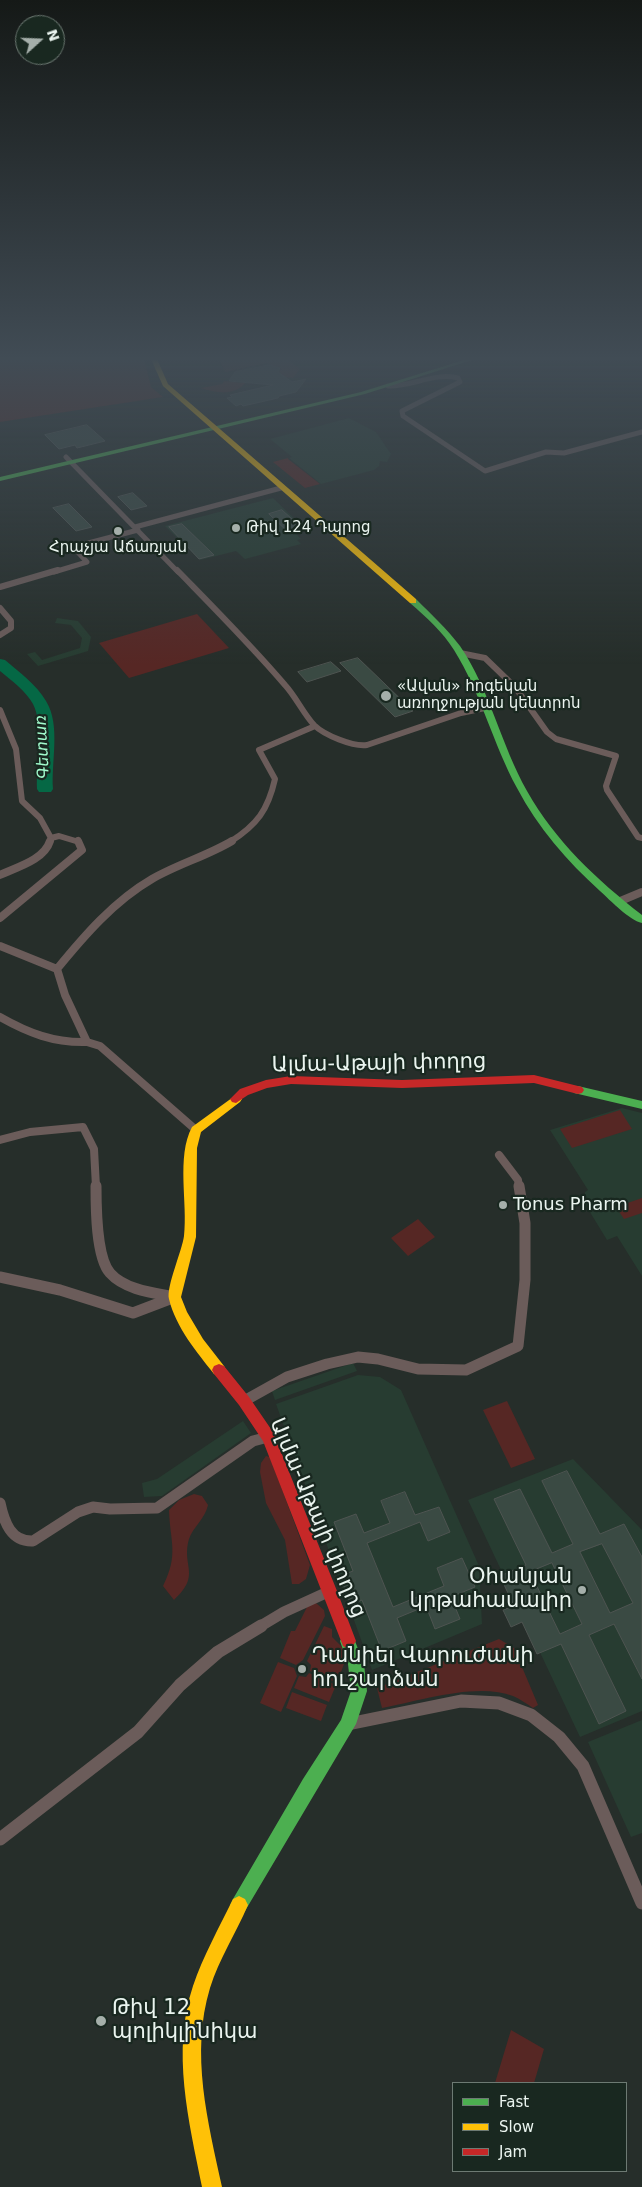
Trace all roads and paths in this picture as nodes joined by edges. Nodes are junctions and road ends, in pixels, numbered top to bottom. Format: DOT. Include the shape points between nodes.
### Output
graph roads {
  1 [pos="57,461"];
  2 [pos="61,461"];
  3 [pos="70,461"];
  4 [pos="250,461"];
  5 [pos="470,461"];
  6 [pos="517,461"];
  7 [pos="0,472"];
  8 [pos="0,479"];
  9 [pos="281,488"];
  10 [pos="136,529"];
  11 [pos="0,587"];
  12 [pos="0,608"];
  13 [pos="0,635"];
  14 [pos="460,653"];
  15 [pos="485,708"];
  16 [pos="0,710"];
  17 [pos="315,726"];
  18 [pos="51,838"];
  19 [pos="642,838"];
  20 [pos="0,875"];
  21 [pos="642,892"];
  22 [pos="618,902"];
  23 [pos="0,918"];
  24 [pos="642,920"];
  25 [pos="0,946"];
  26 [pos="57,969"];
  27 [pos="0,1017"];
  28 [pos="87,1042"];
  29 [pos="642,1105"];
  30 [pos="196,1130"];
  31 [pos="0,1140"];
  32 [pos="499,1155"];
  33 [pos="0,1277"];
  34 [pos="175,1297"];
  35 [pos="244,1401"];
  36 [pos="268,1437"];
  37 [pos="0,1503"];
  38 [pos="330,1591"];
  39 [pos="348,1724"];
  40 [pos="0,1839"];
  41 [pos="642,1903"];
  42 [pos="212,2187"];
  1 -- 7 [label="main road"];
  2 -- 8 [label="main road"];
  3 -- 10 [label="street"];
  4 -- 9 [label="main road"];
  5 -- 6 [label="street" via="485,471"];
  9 -- 10 [label="street"];
  9 -- 14 [label="main road" via="436,622"];
  10 -- 11 [label="street" via="73,547 88,562"];
  10 -- 17 [label="street" via="255,650 291,691"];
  12 -- 13 [label="street" via="11,621 11,628"];
  14 -- 15 [label="main road"];
  14 -- 19 [label="street" via="485,658 515,687 547,732 556,739 616,756 607,790 638,837"];
  15 -- 17 [label="street" via="358,746"];
  15 -- 22 [label="main road" via="510,768 534,812 586,876"];
  16 -- 18 [label="street" via="16,749 22,801 40,818"];
  17 -- 26 [label="street" via="259,750 275,779 269,804 254,827 224,846 152,878 86,936"];
  18 -- 20 [label="street" via="47,850 41,855"];
  18 -- 23 [label="street" via="59,836 79,841 82,850"];
  21 -- 22 [label="street"];
  22 -- 24 [label="main road"];
  25 -- 26 [label="street"];
  26 -- 28 [label="street"];
  27 -- 28 [label="street" via="40,1038 67,1043"];
  28 -- 30 [label="street" via="100,1046"];
  29 -- 30 [label="main road, Ալմա-Աթայի փողոց" via="534,1079 402,1084 291,1080 244,1092"];
  30 -- 34 [label="main road" via="191,1148 190,1237"];
  31 -- 34 [label="street" via="30,1132 84,1126 96,1156 97,1216 110,1273 144,1292"];
  32 -- 35 [label="street" via="518,1180 525,1222 525,1280 518,1346 466,1370 418,1369 358,1357 287,1377"];
  33 -- 34 [label="street" via="60,1290 133,1313"];
  34 -- 35 [label="main road, Ալմա-Աթայի փողոց" via="198,1343"];
  35 -- 36 [label="main road, Ալմա-Աթայի փողոց"];
  36 -- 37 [label="street" via="253,1441 157,1508 93,1507 78,1512 33,1541 25,1542 12,1534"];
  36 -- 38 [label="main road, Ալմա-Աթայի փողոց"];
  38 -- 39 [label="main road, Ալմա-Աթայի փողոց" via="356,1664 359,1691"];
  38 -- 40 [label="street" via="284,1612 218,1652 180,1686 138,1732"];
  39 -- 41 [label="street" via="478,1699 516,1706 553,1730 583,1766"];
  39 -- 42 [label="main road, Ալմա-Աթայի փողոց" via="239,1905 201,1988 192,2034 192,2089"];
}
